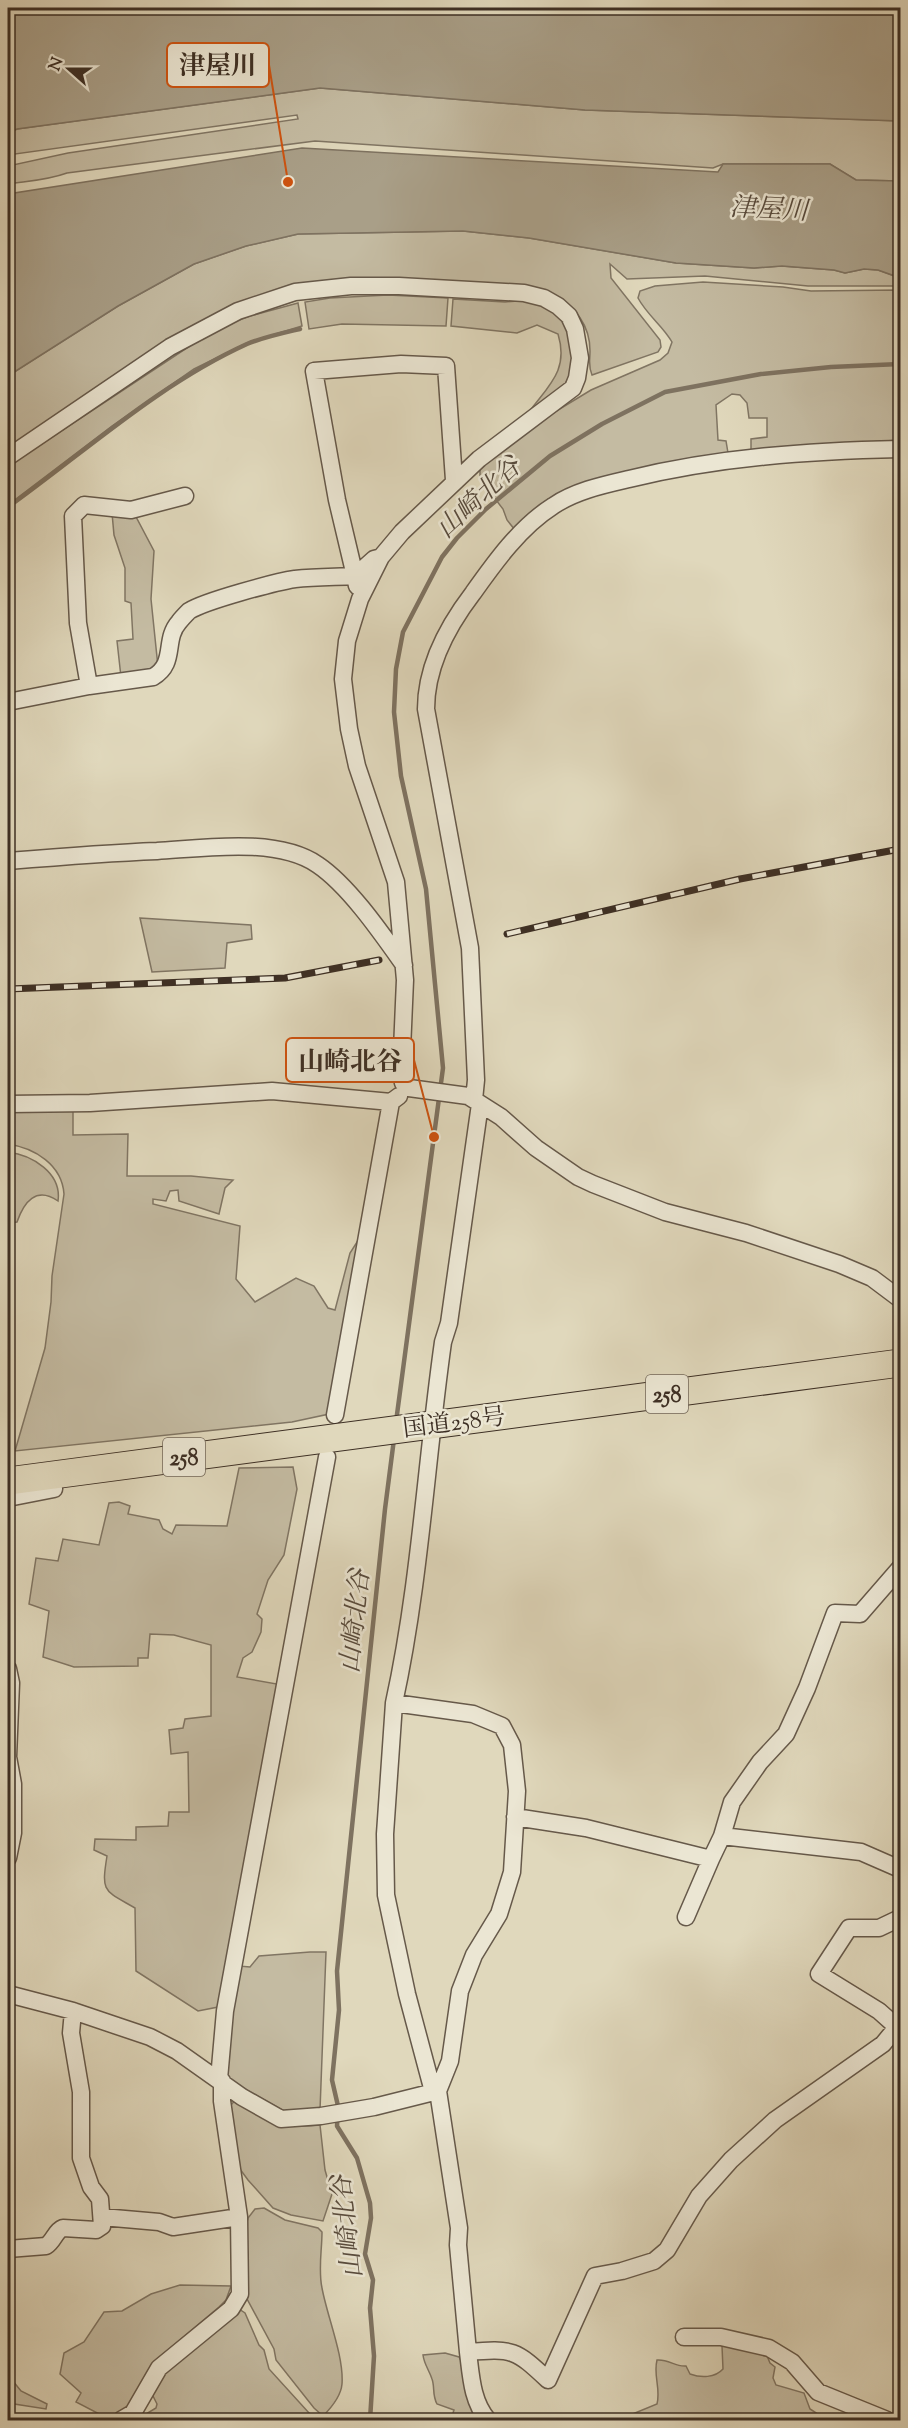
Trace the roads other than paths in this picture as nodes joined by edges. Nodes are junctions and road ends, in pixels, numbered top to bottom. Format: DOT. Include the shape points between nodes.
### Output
graph roads {
  1 [pos="900,448"];
  2 [pos="8,457"];
  3 [pos="454,480"];
  4 [pos="185,496"];
  5 [pos="381,557"];
  6 [pos="356,576"];
  7 [pos="360,599"];
  8 [pos="89,686"];
  9 [pos="8,702"];
  10 [pos="8,861"];
  11 [pos="404,966"];
  12 [pos="409,1088"];
  13 [pos="474,1100"];
  14 [pos="391,1102"];
  15 [pos="8,1104"];
  16 [pos="900,1299"];
  17 [pos="900,1363"];
  18 [pos="335,1415"];
  19 [pos="427,1426"];
  20 [pos="327,1457"];
  21 [pos="52,1475"];
  22 [pos="8,1481"];
  23 [pos="8,1498"];
  24 [pos="900,1568"];
  25 [pos="8,1669"];
  26 [pos="394,1703"];
  27 [pos="515,1817"];
  28 [pos="722,1836"];
  29 [pos="8,1858"];
  30 [pos="711,1859"];
  31 [pos="900,1869"];
  32 [pos="686,1917"];
  33 [pos="900,1918"];
  34 [pos="8,1994"];
  35 [pos="73,2011"];
  36 [pos="220,2080"];
  37 [pos="438,2091"];
  38 [pos="102,2217"];
  39 [pos="239,2217"];
  40 [pos="8,2249"];
  41 [pos="684,2337"];
  42 [pos="468,2352"];
  43 [pos="121,2421"];
  44 [pos="489,2421"];
  45 [pos="887,2421"];
  1 -- 13 [label="street" via="738,458 662,471 575,494 533,520 500,556 453,620 437,655 426,692 426,709 470,948"];
  2 -- 3 [label="street" via="170,347 238,311 295,292 351,286 458,287 544,298 569,316 579,345 580,368 573,388"];
  3 -- 5 [label="street"];
  3 -- 6 [label="street" via="446,366 401,364 314,371 337,500"];
  4 -- 8 [label="street" via="131,510 84,505 73,516 78,623"];
  5 -- 6 [label="street"];
  5 -- 7 [label="street"];
  6 -- 7 [label="street"];
  6 -- 8 [label="street" via="294,579 189,611 177,624 170,658 162,672 153,678"];
  7 -- 11 [label="street" via="347,641 342,680 357,766 396,882"];
  8 -- 9 [label="street"];
  10 -- 11 [label="street" via="236,846 301,855 331,875 377,926"];
  11 -- 12 [label="street" via="401,1073"];
  12 -- 13 [label="street"];
  12 -- 14 [label="street"];
  13 -- 16 [label="street" via="578,1177 665,1212 746,1233 839,1264 872,1278"];
  13 -- 19 [label="street" via="448,1323"];
  14 -- 15 [label="street" via="272,1091"];
  14 -- 18 [label="street"];
  17 -- 19 [label="highway, 国道258号 / 258"];
  19 -- 21 [label="highway, 国道258号 / 258"];
  19 -- 26 [label="street" via="404,1655"];
  20 -- 36 [label="street" via="225,2011"];
  21 -- 22 [label="highway, 国道258号 / 258"];
  21 -- 23 [label="street" via="54,1489"];
  24 -- 28 [label="street" via="860,1614 835,1612 786,1734 732,1802"];
  25 -- 29 [label="street" via="13,1833"];
  26 -- 27 [label="street" via="473,1714 502,1726 512,1745 517,1791"];
  26 -- 37 [label="street" via="385,1834 386,1895 406,1994 431,2084"];
  27 -- 30 [label="street" via="586,1828"];
  27 -- 37 [label="street" via="512,1872 499,1914 474,1955 460,1991 450,2061"];
  28 -- 30 [label="street"];
  28 -- 31 [label="street" via="861,1852"];
  30 -- 32 [label="street"];
  33 -- 42 [label="street" via="879,1928 849,1928 819,1974 879,2011 897,2027 882,2044 775,2120 731,2160 699,2196 667,2250 654,2260 595,2276 548,2380 523,2356 505,2350"];
  34 -- 35 [label="street"];
  35 -- 36 [label="street" via="150,2037"];
  35 -- 38 [label="street" via="71,2033 81,2092 81,2158 91,2187 100,2199"];
  36 -- 37 [label="street" via="281,2119 375,2107"];
  36 -- 39 [label="street"];
  37 -- 42 [label="street" via="459,2228"];
  38 -- 39 [label="street" via="173,2227"];
  38 -- 40 [label="street" via="100,2229 63,2228 46,2246"];
  39 -- 43 [label="street" via="240,2294 231,2309 159,2368 133,2413"];
  41 -- 45 [label="street" via="721,2337 769,2348 792,2361 818,2392"];
  42 -- 44 [label="street" via="474,2392"];
}
